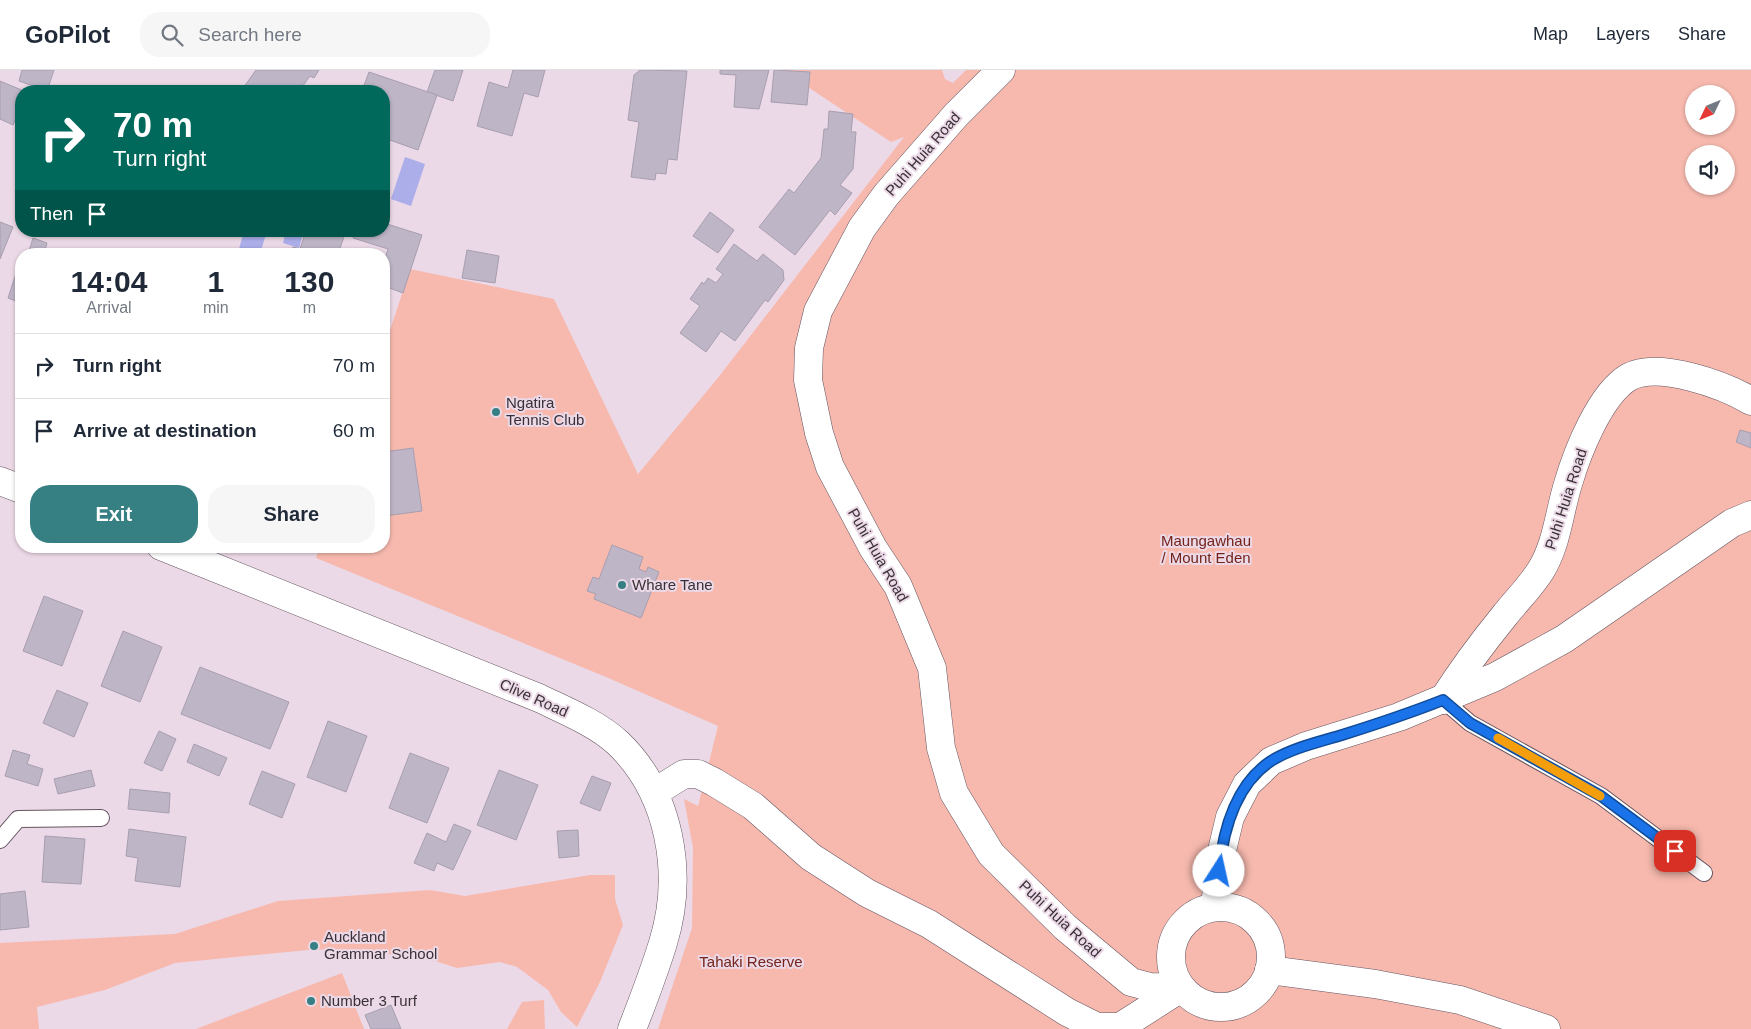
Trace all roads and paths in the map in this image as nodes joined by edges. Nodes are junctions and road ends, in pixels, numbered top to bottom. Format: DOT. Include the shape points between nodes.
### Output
graph roads {
  1 [pos="1001,70"];
  2 [pos="1751,401"];
  3 [pos="0,481"];
  4 [pos="15,487"];
  5 [pos="1751,515"];
  6 [pos="178,553"];
  7 [pos="1443,700"];
  8 [pos="655,792"];
  9 [pos="101,818"];
  10 [pos="0,840"];
  11 [pos="1704,873"];
  12 [pos="1215,907"];
  13 [pos="1269,970"];
  14 [pos="1181,988"];
  15 [pos="632,1029"];
  16 [pos="1546,1029"];
  1 -- 14 [label="street, Puhi Huia Road" via="949,122 862,228 818,311 809,348 808,380 830,467 898,586 929,659 941,748 954,793 991,854 1065,927 1131,982 1141,986"];
  2 -- 7 [label="street, Puhi Huia Road" via="1738,393 1695,379 1656,372 1629,377 1618,385 1609,394 1583,444 1568,484 1555,538 1540,570"];
  3 -- 4 [label="street"];
  5 -- 7 [label="street" via="1732,524 1564,639 1495,677"];
  6 -- 8 [label="street, Clive Road" via="513,688 590,723 617,743 640,767"];
  7 -- 11 [label="lane" via="1470,723 1601,796"];
  7 -- 12 [label="street" via="1283,755 1258,772 1238,798 1230,817 1220,859"];
  8 -- 14 [label="street" via="684,774 698,774 714,782 753,806 811,857 843,878 929,924 1067,1012 1097,1027 1120,1028"];
  8 -- 15 [label="street, Clive Road" via="668,834 673,873 670,908 663,942"];
  9 -- 10 [label="lane" via="18,820"];
  12 -- 13 [label="street" via="1232,908 1259,924 1269,942"];
  12 -- 14 [label="street" via="1195,914 1177,933 1171,960"];
  13 -- 14 [label="street" via="1252,996 1232,1005 1210,1006"];
  13 -- 16 [label="street" via="1460,1000"];
}
